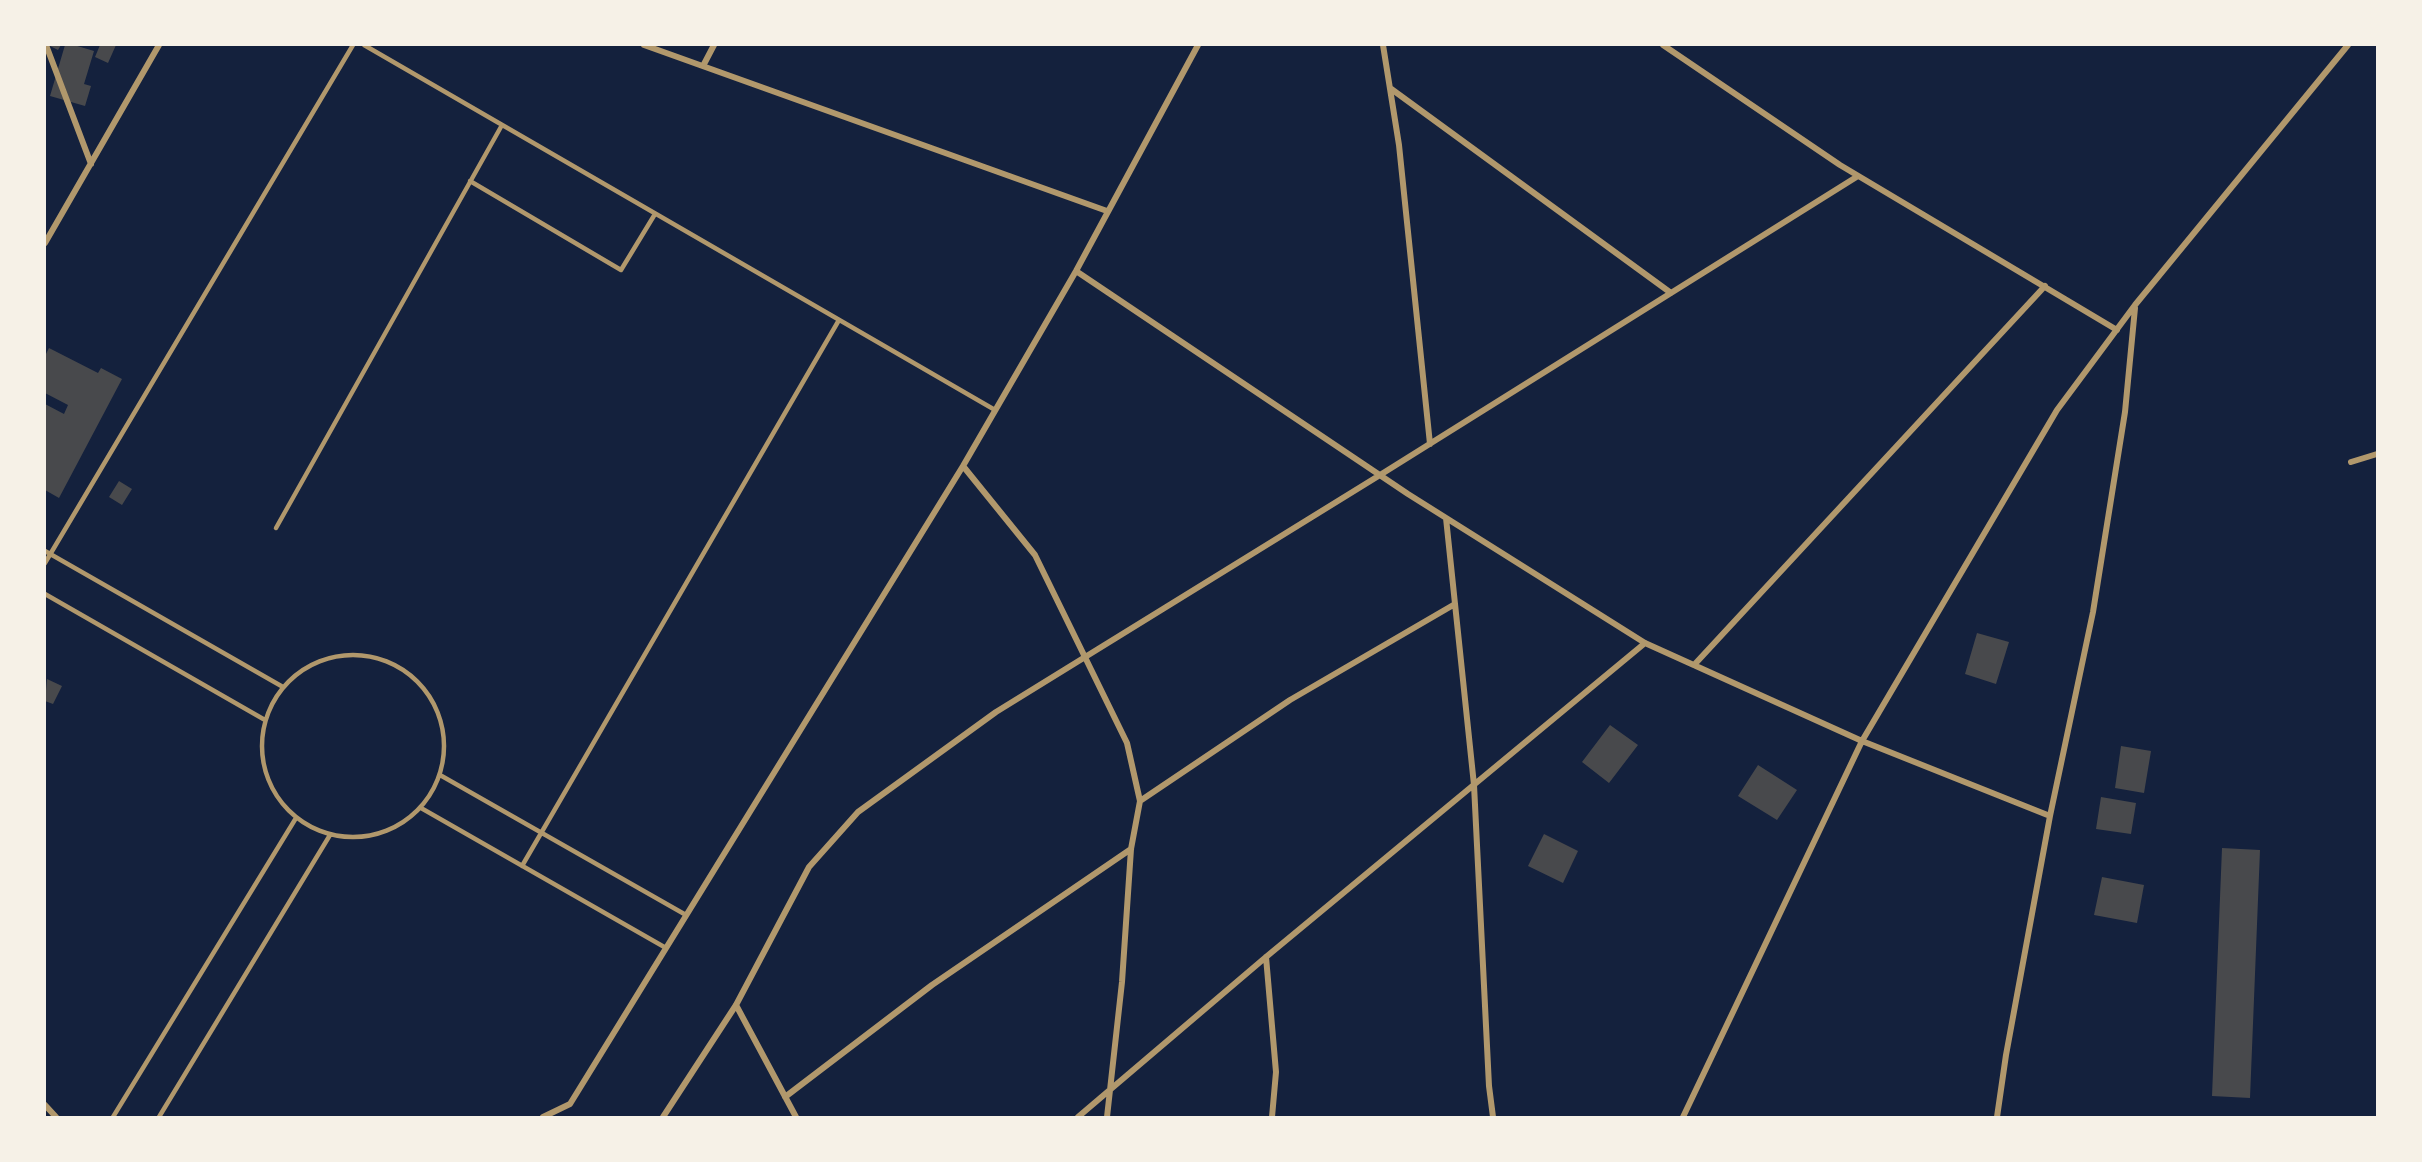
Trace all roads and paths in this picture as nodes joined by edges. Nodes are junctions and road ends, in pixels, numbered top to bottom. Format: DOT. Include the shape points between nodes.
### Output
graph roads {
  1 [pos="46,45"];
  2 [pos="159,45"];
  3 [pos="353,45"];
  4 [pos="364,45"];
  5 [pos="644,45"];
  6 [pos="714,45"];
  7 [pos="1198,45"];
  8 [pos="1383,45"];
  9 [pos="1664,45"];
  10 [pos="2348,45"];
  11 [pos="703,66"];
  12 [pos="1390,88"];
  13 [pos="502,125"];
  14 [pos="91,164"];
  15 [pos="1858,176"];
  16 [pos="471,181"];
  17 [pos="1107,211"];
  18 [pos="655,214"];
  19 [pos="45,243"];
  20 [pos="1076,271"];
  21 [pos="2045,286"];
  22 [pos="1671,293"];
  23 [pos="2135,305"];
  24 [pos="839,320"];
  25 [pos="2117,330"];
  26 [pos="995,410"];
  27 [pos="1430,444"];
  28 [pos="2377,454"];
  29 [pos="2351,462"];
  30 [pos="963,466"];
  31 [pos="1380,475"];
  32 [pos="1446,518"];
  33 [pos="276,528"];
  34 [pos="48,553"];
  35 [pos="45,563"];
  36 [pos="45,594"];
  37 [pos="1455,604"];
  38 [pos="1645,644"];
  39 [pos="1085,656"];
  40 [pos="1694,665"];
  41 [pos="284,687"];
  42 [pos="265,720"];
  43 [pos="1862,741"];
  44 [pos="440,775"];
  45 [pos="1474,785"];
  46 [pos="1140,801"];
  47 [pos="421,808"];
  48 [pos="2050,816"];
  49 [pos="296,818"];
  50 [pos="541,833"];
  51 [pos="330,835"];
  52 [pos="1131,849"];
  53 [pos="522,866"];
  54 [pos="686,915"];
  55 [pos="666,948"];
  56 [pos="1266,957"];
  57 [pos="736,1005"];
  58 [pos="1110,1090"];
  59 [pos="785,1097"];
  60 [pos="45,1105"];
  61 [pos="57,1117"];
  62 [pos="113,1117"];
  63 [pos="159,1117"];
  64 [pos="543,1117"];
  65 [pos="663,1117"];
  66 [pos="796,1117"];
  67 [pos="1078,1117"];
  68 [pos="1107,1117"];
  69 [pos="1272,1117"];
  70 [pos="1493,1117"];
  71 [pos="1683,1117"];
  72 [pos="1997,1117"];
  1 -- 14 [label="street"];
  2 -- 14 [label="street"];
  3 -- 34 [label="lane"];
  4 -- 13 [label="lane"];
  5 -- 11 [label="street"];
  6 -- 11 [label="street"];
  7 -- 17 [label="street"];
  8 -- 12 [label="street"];
  9 -- 15 [label="street"];
  10 -- 23 [label="street"];
  11 -- 17 [label="street"];
  12 -- 22 [label="street"];
  12 -- 27 [label="street"];
  13 -- 16 [label="lane"];
  13 -- 18 [label="lane"];
  14 -- 19 [label="street"];
  15 -- 21 [label="street"];
  15 -- 22 [label="street"];
  16 -- 18 [label="lane" via="621,270"];
  16 -- 33 [label="lane"];
  17 -- 20 [label="street"];
  18 -- 24 [label="lane"];
  20 -- 26 [label="street"];
  20 -- 31 [label="street"];
  21 -- 25 [label="street"];
  21 -- 40 [label="street"];
  22 -- 27 [label="street"];
  23 -- 25 [label="street"];
  23 -- 48 [label="street" via="2125,412 2093,612"];
  24 -- 26 [label="lane"];
  24 -- 50 [label="lane"];
  25 -- 43 [label="street" via="2057,410"];
  26 -- 30 [label="street"];
  27 -- 31 [label="street"];
  28 -- 29 [label="street"];
  30 -- 39 [label="street" via="1035,555"];
  30 -- 54 [label="street"];
  31 -- 32 [label="street"];
  31 -- 39 [label="street"];
  32 -- 37 [label="street"];
  32 -- 38 [label="street"];
  34 -- 35 [label="lane"];
  34 -- 41 [label="lane"];
  36 -- 42 [label="lane"];
  37 -- 45 [label="street"];
  37 -- 46 [label="street" via="1290,700"];
  38 -- 40 [label="street"];
  38 -- 45 [label="street"];
  39 -- 46 [label="street" via="1127,743"];
  39 -- 57 [label="street" via="996,712 858,812 809,867"];
  40 -- 43 [label="street"];
  41 -- 42 [label="lane"];
  41 -- 44 [label="lane" via="304,669 331,658 360,655 388,661 413,676 432,698 443,725 445,753"];
  42 -- 49 [label="lane" via="261,747 266,774 277,798"];
  43 -- 48 [label="street"];
  43 -- 71 [label="street"];
  44 -- 47 [label="lane"];
  44 -- 50 [label="lane"];
  45 -- 56 [label="street"];
  45 -- 70 [label="street"];
  46 -- 52 [label="street"];
  47 -- 51 [label="lane" via="390,830 361,838"];
  47 -- 53 [label="lane"];
  48 -- 72 [label="street"];
  49 -- 51 [label="lane"];
  49 -- 62 [label="lane"];
  50 -- 53 [label="lane"];
  50 -- 54 [label="lane"];
  51 -- 63 [label="lane"];
  52 -- 58 [label="street"];
  52 -- 59 [label="street" via="932,985"];
  53 -- 55 [label="lane"];
  54 -- 55 [label="street"];
  55 -- 64 [label="street" via="570,1104"];
  56 -- 58 [label="street"];
  56 -- 69 [label="street" via="1276,1072"];
  57 -- 59 [label="street"];
  57 -- 65 [label="street"];
  58 -- 67 [label="street"];
  58 -- 68 [label="street"];
  59 -- 66 [label="street"];
  60 -- 61 [label="street"];
}
